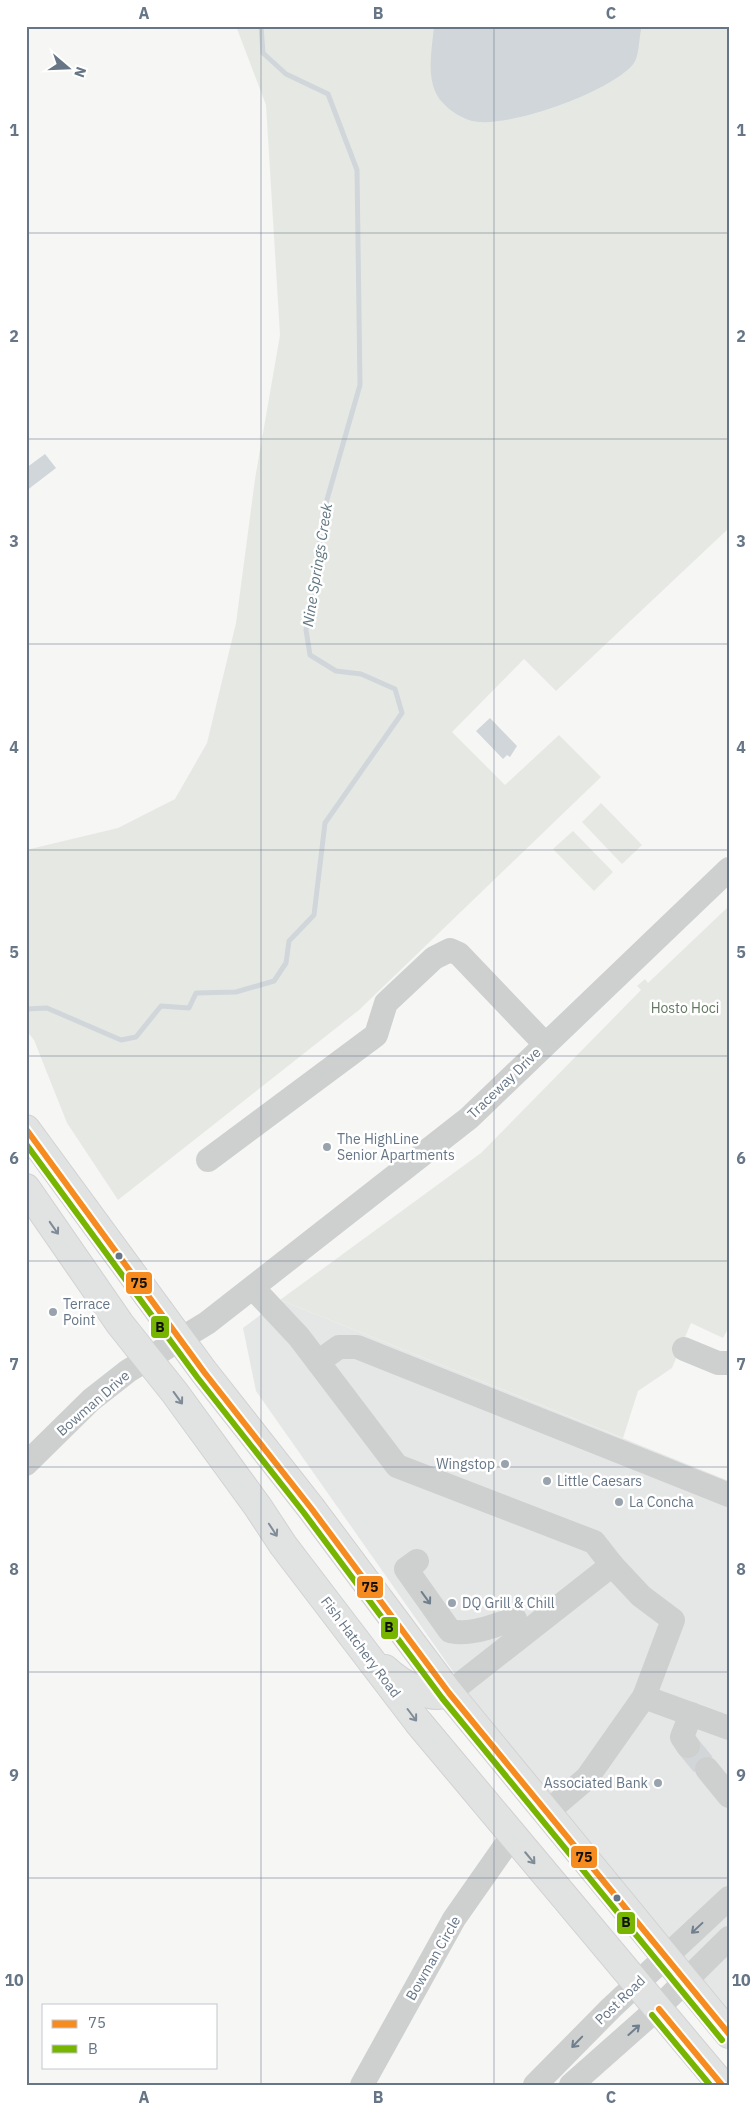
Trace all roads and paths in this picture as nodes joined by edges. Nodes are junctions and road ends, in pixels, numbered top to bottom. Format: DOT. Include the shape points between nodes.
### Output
graph roads {
  1 [pos="729,869"];
  2 [pos="545,1044"];
  3 [pos="26,1129"];
  4 [pos="208,1160"];
  5 [pos="26,1188"];
  6 [pos="253,1288"];
  7 [pos="165,1349"];
  8 [pos="684,1349"];
  9 [pos="318,1362"];
  10 [pos="729,1364"];
  11 [pos="26,1464"];
  12 [pos="729,1495"];
  13 [pos="417,1561"];
  14 [pos="612,1565"];
  15 [pos="515,1618"];
  16 [pos="361,1648"];
  17 [pos="449,1693"];
  18 [pos="644,1697"];
  19 [pos="691,1714"];
  20 [pos="729,1728"];
  21 [pos="688,1746"];
  22 [pos="707,1769"];
  23 [pos="729,1796"];
  24 [pos="546,1813"];
  25 [pos="512,1836"];
  26 [pos="729,1898"];
  27 [pos="729,1938"];
  28 [pos="665,1958"];
  29 [pos="685,1982"];
  30 [pos="637,1983"];
  31 [pos="658,2008"];
  32 [pos="729,2034"];
  33 [pos="362,2085"];
  34 [pos="535,2085"];
  35 [pos="571,2085"];
  36 [pos="722,2085"];
  1 -- 2 [label="street, Traceway Drive"];
  2 -- 4 [label="street" via="459,954 450,950 434,958 386,1003 376,1035"];
  2 -- 6 [label="street, Traceway Drive" via="469,1118"];
  3 -- 7 [label="main road, Fish Hatchery Road"];
  5 -- 7 [label="main road, Fish Hatchery Road, one-way" via="120,1324"];
  6 -- 7 [label="street, Traceway Drive" via="207,1324"];
  6 -- 9 [label="street"];
  7 -- 11 [label="street, Bowman Drive" via="128,1371 91,1400"];
  7 -- 16 [label="main road, Fish Hatchery Road, one-way" via="258,1507"];
  7 -- 17 [label="main road, Fish Hatchery Road"];
  8 -- 10 [label="street" via="718,1363"];
  9 -- 12 [label="street" via="339,1347 357,1347"];
  9 -- 14 [label="street" via="397,1466 594,1542"];
  13 -- 15 [label="street, one-way" via="406,1569 450,1631 476,1631"];
  14 -- 17 [label="street"];
  14 -- 18 [label="street" via="641,1596 673,1620"];
  16 -- 17 [label="main road" via="410,1686 440,1696"];
  16 -- 25 [label="main road, Fish Hatchery Road, one-way"];
  17 -- 24 [label="main road, Fish Hatchery Road"];
  18 -- 19 [label="street"];
  18 -- 24 [label="street" via="587,1778"];
  19 -- 20 [label="street"];
  19 -- 21 [label="street" via="682,1737"];
  22 -- 23 [label="street"];
  24 -- 28 [label="main road, Fish Hatchery Road"];
  25 -- 30 [label="main road, Fish Hatchery Road, one-way"];
  25 -- 33 [label="street, Bowman Circle" via="454,1919"];
  26 -- 28 [label="street, Post Road, one-way"];
  27 -- 29 [label="street"];
  28 -- 29 [label="main road, Fish Hatchery Road"];
  28 -- 30 [label="street, Post Road"];
  29 -- 31 [label="street"];
  29 -- 32 [label="main road, Fish Hatchery Road"];
  30 -- 31 [label="main road, Fish Hatchery Road"];
  30 -- 34 [label="street, Post Road, one-way"];
  35 -- 31 [label="street, one-way"];
  31 -- 36 [label="main road, Fish Hatchery Road"];
}
